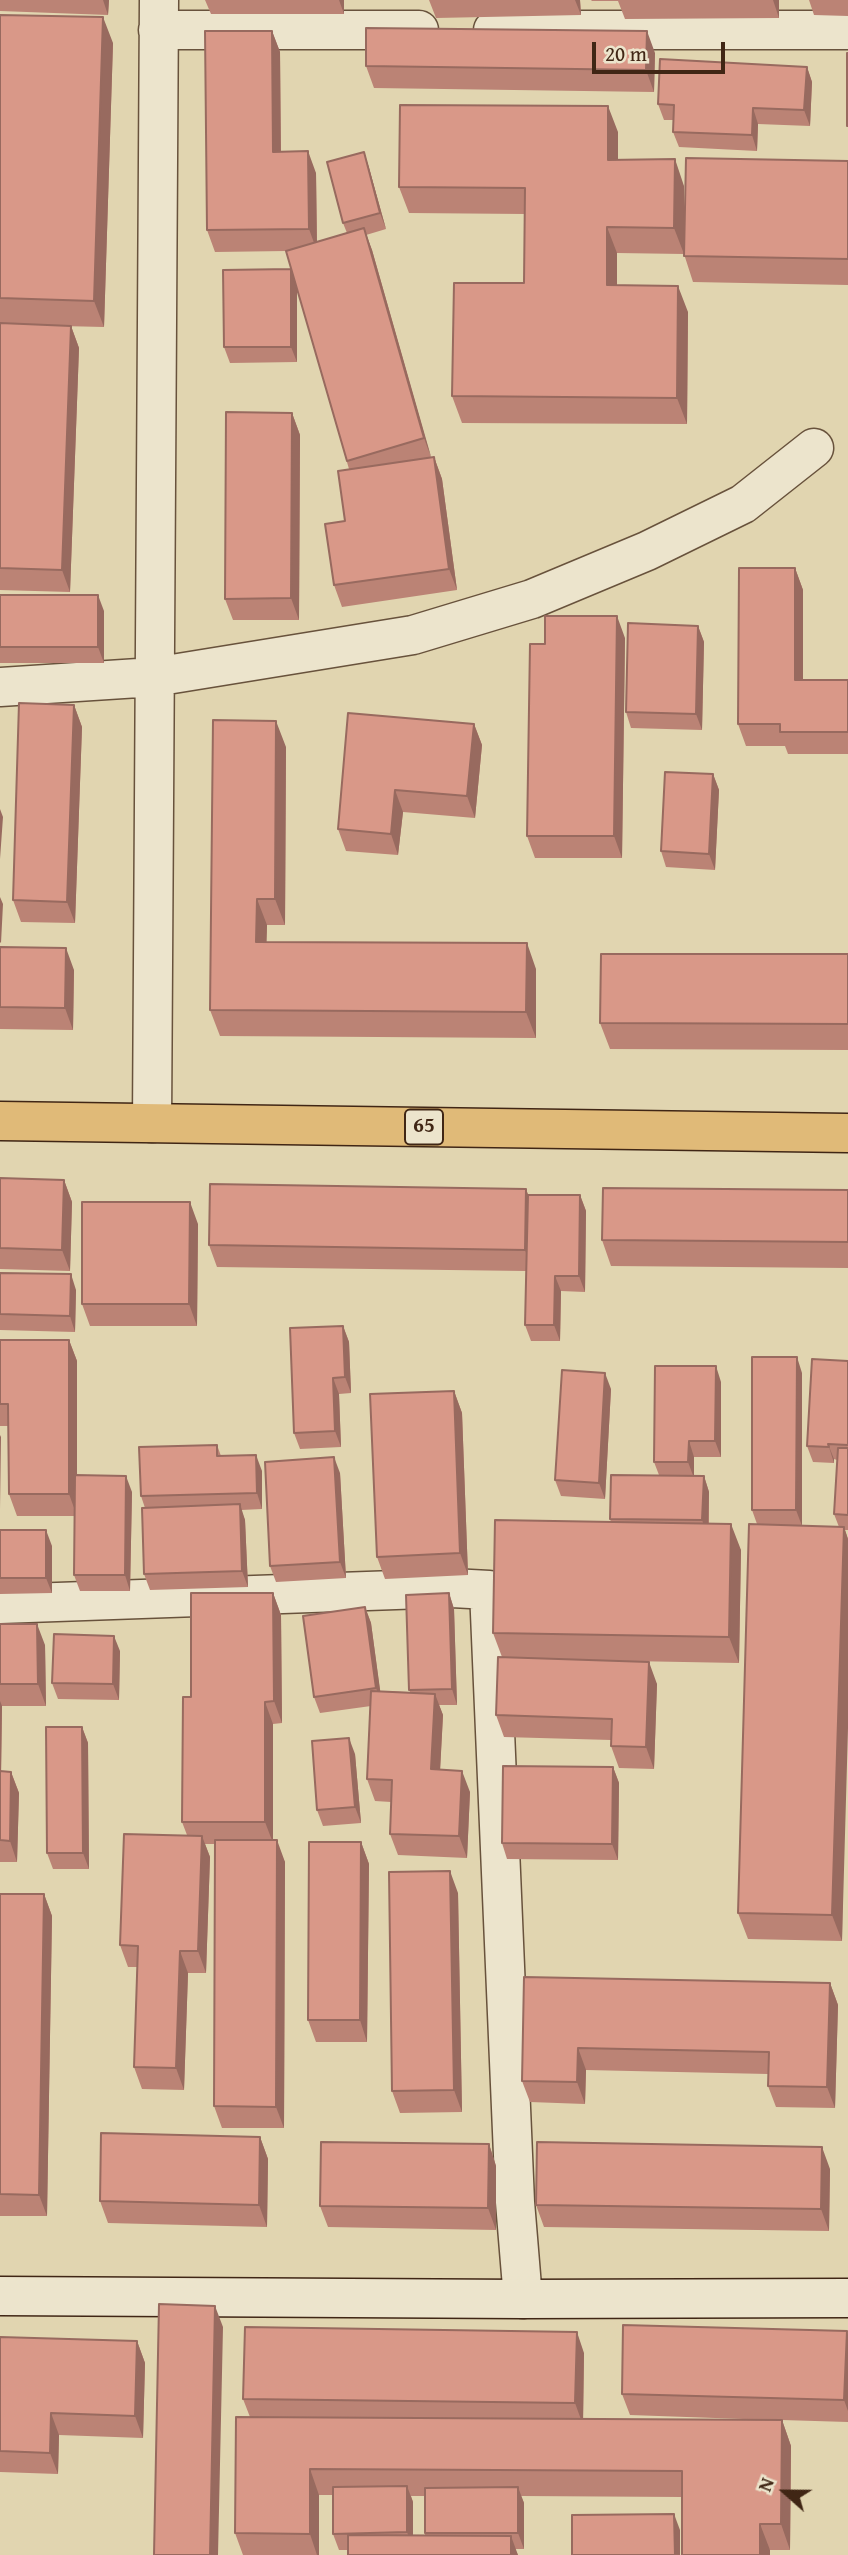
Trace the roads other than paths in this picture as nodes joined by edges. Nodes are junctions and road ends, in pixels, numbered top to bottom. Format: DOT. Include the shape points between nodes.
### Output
graph roads {
  1 [pos="159,15"];
  2 [pos="801,15"];
  3 [pos="848,30"];
  4 [pos="814,448"];
  5 [pos="154,677"];
  6 [pos="0,687"];
  7 [pos="0,1121"];
  8 [pos="152,1123"];
  9 [pos="848,1133"];
  10 [pos="0,1604"];
  11 [pos="0,2296"];
  12 [pos="848,2298"];
  13 [pos="523,2299"];
  1 -- 2 [label="street"];
  1 -- 5 [label="street"];
  2 -- 3 [label="street"];
  4 -- 5 [label="street" via="743,504 532,599 413,635"];
  5 -- 6 [label="street"];
  5 -- 8 [label="street"];
  7 -- 8 [label="main road, 65"];
  8 -- 9 [label="main road, 65"];
  10 -- 13 [label="street" via="489,1590"];
  11 -- 13 [label="street"];
  12 -- 13 [label="street"];
}
